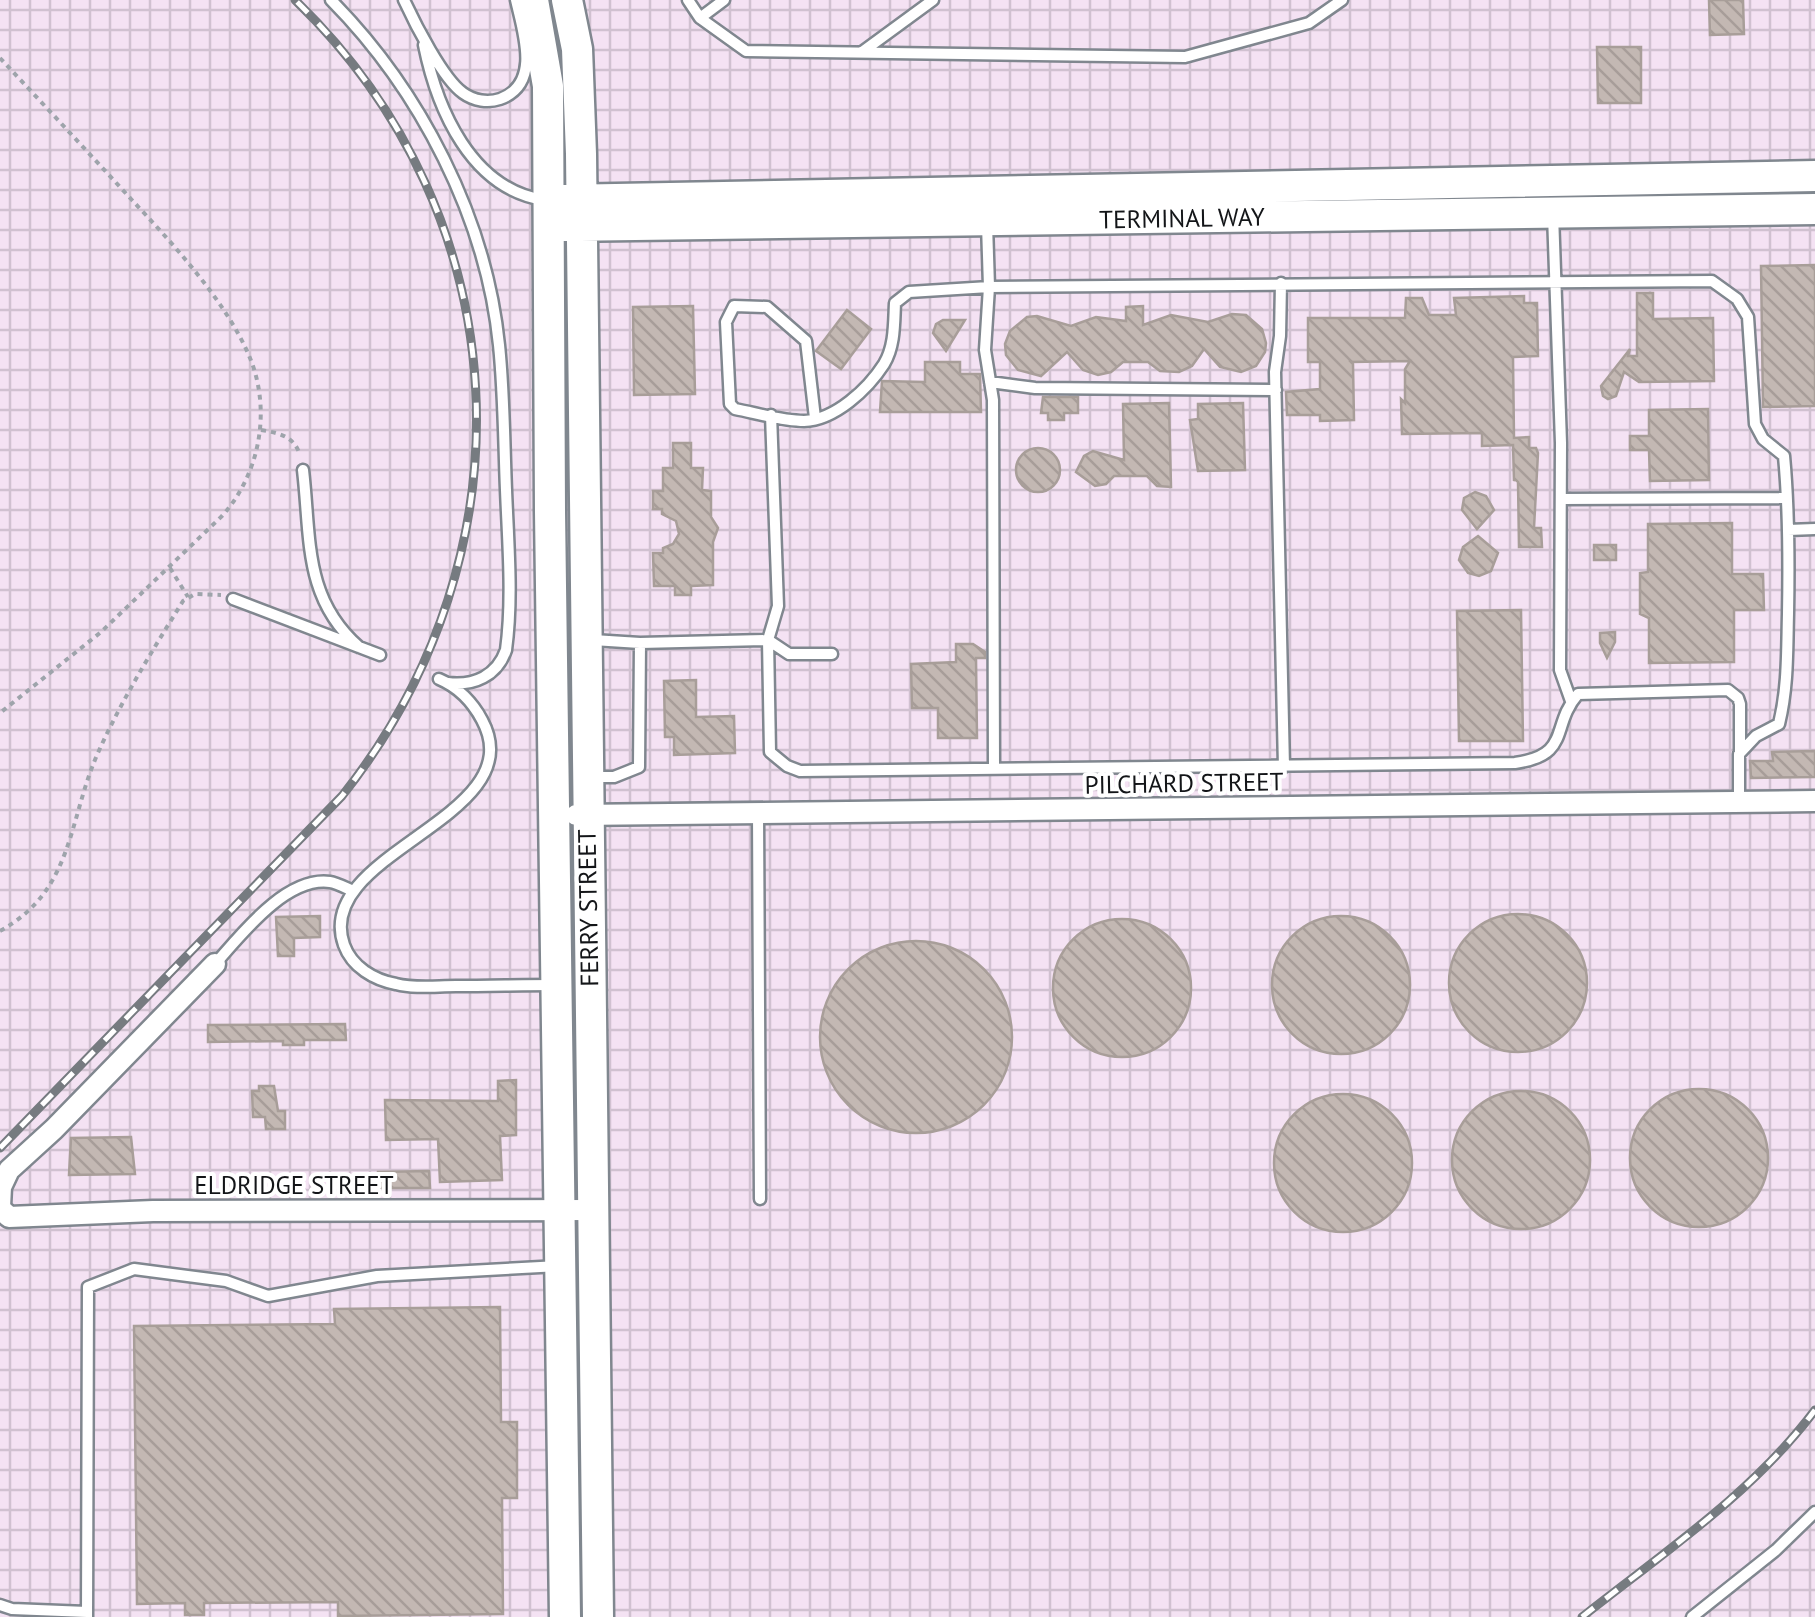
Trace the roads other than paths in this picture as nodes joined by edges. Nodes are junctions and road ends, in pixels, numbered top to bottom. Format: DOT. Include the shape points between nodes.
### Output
graph roads {
  1 [pos="331,0"];
  2 [pos="404,0"];
  3 [pos="516,0"];
  4 [pos="533,0"];
  5 [pos="567,0"];
  6 [pos="688,0"];
  7 [pos="724,0"];
  8 [pos="933,0"];
  9 [pos="1342,0"];
  10 [pos="700,18"];
  11 [pos="422,40"];
  12 [pos="861,53"];
  13 [pos="580,124"];
  14 [pos="1815,176"];
  15 [pos="670,198"];
  16 [pos="986,206"];
  17 [pos="1815,209"];
  18 [pos="549,213"];
  19 [pos="582,213"];
  20 [pos="1553,213"];
  21 [pos="1553,282"];
  22 [pos="1281,284"];
  23 [pos="990,286"];
  24 [pos="990,382"];
  25 [pos="1276,390"];
  26 [pos="771,415"];
  27 [pos="815,418"];
  28 [pos="303,470"];
  29 [pos="1786,498"];
  30 [pos="1561,500"];
  31 [pos="1815,528"];
  32 [pos="1788,530"];
  33 [pos="233,599"];
  34 [pos="552,638"];
  35 [pos="586,640"];
  36 [pos="768,640"];
  37 [pos="640,643"];
  38 [pos="359,646"];
  39 [pos="380,654"];
  40 [pos="832,654"];
  41 [pos="1572,701"];
  42 [pos="1740,754"];
  43 [pos="994,767"];
  44 [pos="1284,767"];
  45 [pos="587,778"];
  46 [pos="1815,801"];
  47 [pos="1739,802"];
  48 [pos="758,813"];
  49 [pos="587,815"];
  50 [pos="554,816"];
  51 [pos="353,891"];
  52 [pos="215,964"];
  53 [pos="556,985"];
  54 [pos="760,1199"];
  55 [pos="0,1207"];
  56 [pos="559,1210"];
  57 [pos="592,1210"];
  58 [pos="560,1266"];
  59 [pos="1815,1512"];
  60 [pos="0,1605"];
  61 [pos="87,1615"];
  62 [pos="565,1617"];
  63 [pos="598,1617"];
  64 [pos="1692,1617"];
  1 -- 51 [label="lane" via="389,68 434,140 476,242 499,342 507,520 502,662 469,684 444,681 477,712 488,736 481,778 466,799"];
  2 -- 11 [label="lane"];
  3 -- 11 [label="lane" via="526,70 506,96 483,102 464,94"];
  4 -- 18 [label="main road, FERRY STREET" via="548,86"];
  5 -- 13 [label="main road"];
  6 -- 10 [label="lane"];
  7 -- 10 [label="lane"];
  8 -- 12 [label="lane"];
  9 -- 12 [label="lane" via="1309,23 1184,57"];
  10 -- 12 [label="lane" via="746,52"];
  11 -- 18 [label="lane" via="465,149 490,175"];
  13 -- 15 [label="main road" via="607,174 626,187"];
  13 -- 19 [label="main road"];
  14 -- 16 [label="main road, TERMINAL WAY"];
  15 -- 16 [label="main road, TERMINAL WAY"];
  15 -- 19 [label="main road, TERMINAL WAY"];
  16 -- 19 [label="main road, TERMINAL WAY"];
  16 -- 20 [label="main road, TERMINAL WAY"];
  16 -- 23 [label="lane"];
  17 -- 20 [label="main road, TERMINAL WAY"];
  18 -- 19 [label="main road, TERMINAL WAY"];
  18 -- 34 [label="main road, FERRY STREET"];
  19 -- 35 [label="main road, FERRY STREET"];
  20 -- 21 [label="lane"];
  21 -- 22 [label="lane"];
  21 -- 29 [label="lane" via="1712,281 1737,299 1748,317 1755,424 1784,456"];
  21 -- 30 [label="lane"];
  22 -- 23 [label="lane"];
  22 -- 25 [label="lane"];
  23 -- 24 [label="lane"];
  23 -- 27 [label="lane" via="909,292 895,303 885,362 860,392"];
  24 -- 25 [label="lane"];
  24 -- 43 [label="lane"];
  25 -- 44 [label="lane"];
  26 -- 27 [label="lane"];
  26 -- 27 [label="lane" via="730,404 726,322 734,306 767,307 806,341"];
  26 -- 36 [label="lane" via="778,606"];
  28 -- 38 [label="lane" via="318,592 329,616"];
  29 -- 30 [label="lane"];
  29 -- 32 [label="lane"];
  30 -- 41 [label="lane" via="1560,670"];
  31 -- 32 [label="lane"];
  32 -- 42 [label="lane" via="1787,694 1779,724"];
  33 -- 38 [label="lane"];
  34 -- 35 [label="lane"];
  34 -- 50 [label="main road, FERRY STREET"];
  35 -- 37 [label="lane"];
  35 -- 45 [label="main road, FERRY STREET"];
  36 -- 37 [label="lane"];
  36 -- 40 [label="lane" via="789,654"];
  36 -- 43 [label="lane" via="770,752 787,766 827,772"];
  37 -- 45 [label="lane" via="639,768"];
  38 -- 39 [label="lane"];
  41 -- 42 [label="lane" via="1578,694 1728,690 1740,704"];
  41 -- 44 [label="lane" via="1558,741 1535,760"];
  42 -- 47 [label="lane"];
  43 -- 44 [label="lane"];
  45 -- 49 [label="main road, FERRY STREET"];
  46 -- 47 [label="street, PILCHARD STREET"];
  47 -- 48 [label="street, PILCHARD STREET"];
  48 -- 49 [label="street, PILCHARD STREET"];
  48 -- 54 [label="lane"];
  49 -- 50 [label="street, PILCHARD STREET"];
  49 -- 57 [label="main road, FERRY STREET"];
  50 -- 53 [label="main road, FERRY STREET"];
  51 -- 52 [label="lane" via="309,883 264,910"];
  51 -- 53 [label="lane" via="342,938 370,975 417,987"];
  52 -- 55 [label="street, ELDRIDGE STREET" via="9,1170"];
  53 -- 56 [label="main road, FERRY STREET"];
  55 -- 56 [label="street, ELDRIDGE STREET" via="9,1216"];
  56 -- 57 [label="street, ELDRIDGE STREET"];
  56 -- 58 [label="main road, FERRY STREET"];
  57 -- 63 [label="main road, FERRY STREET"];
  58 -- 61 [label="lane" via="377,1276 268,1296 226,1281 134,1269 88,1287"];
  58 -- 62 [label="main road, FERRY STREET"];
  59 -- 64 [label="lane"];
  60 -- 61 [label="lane"];
}
